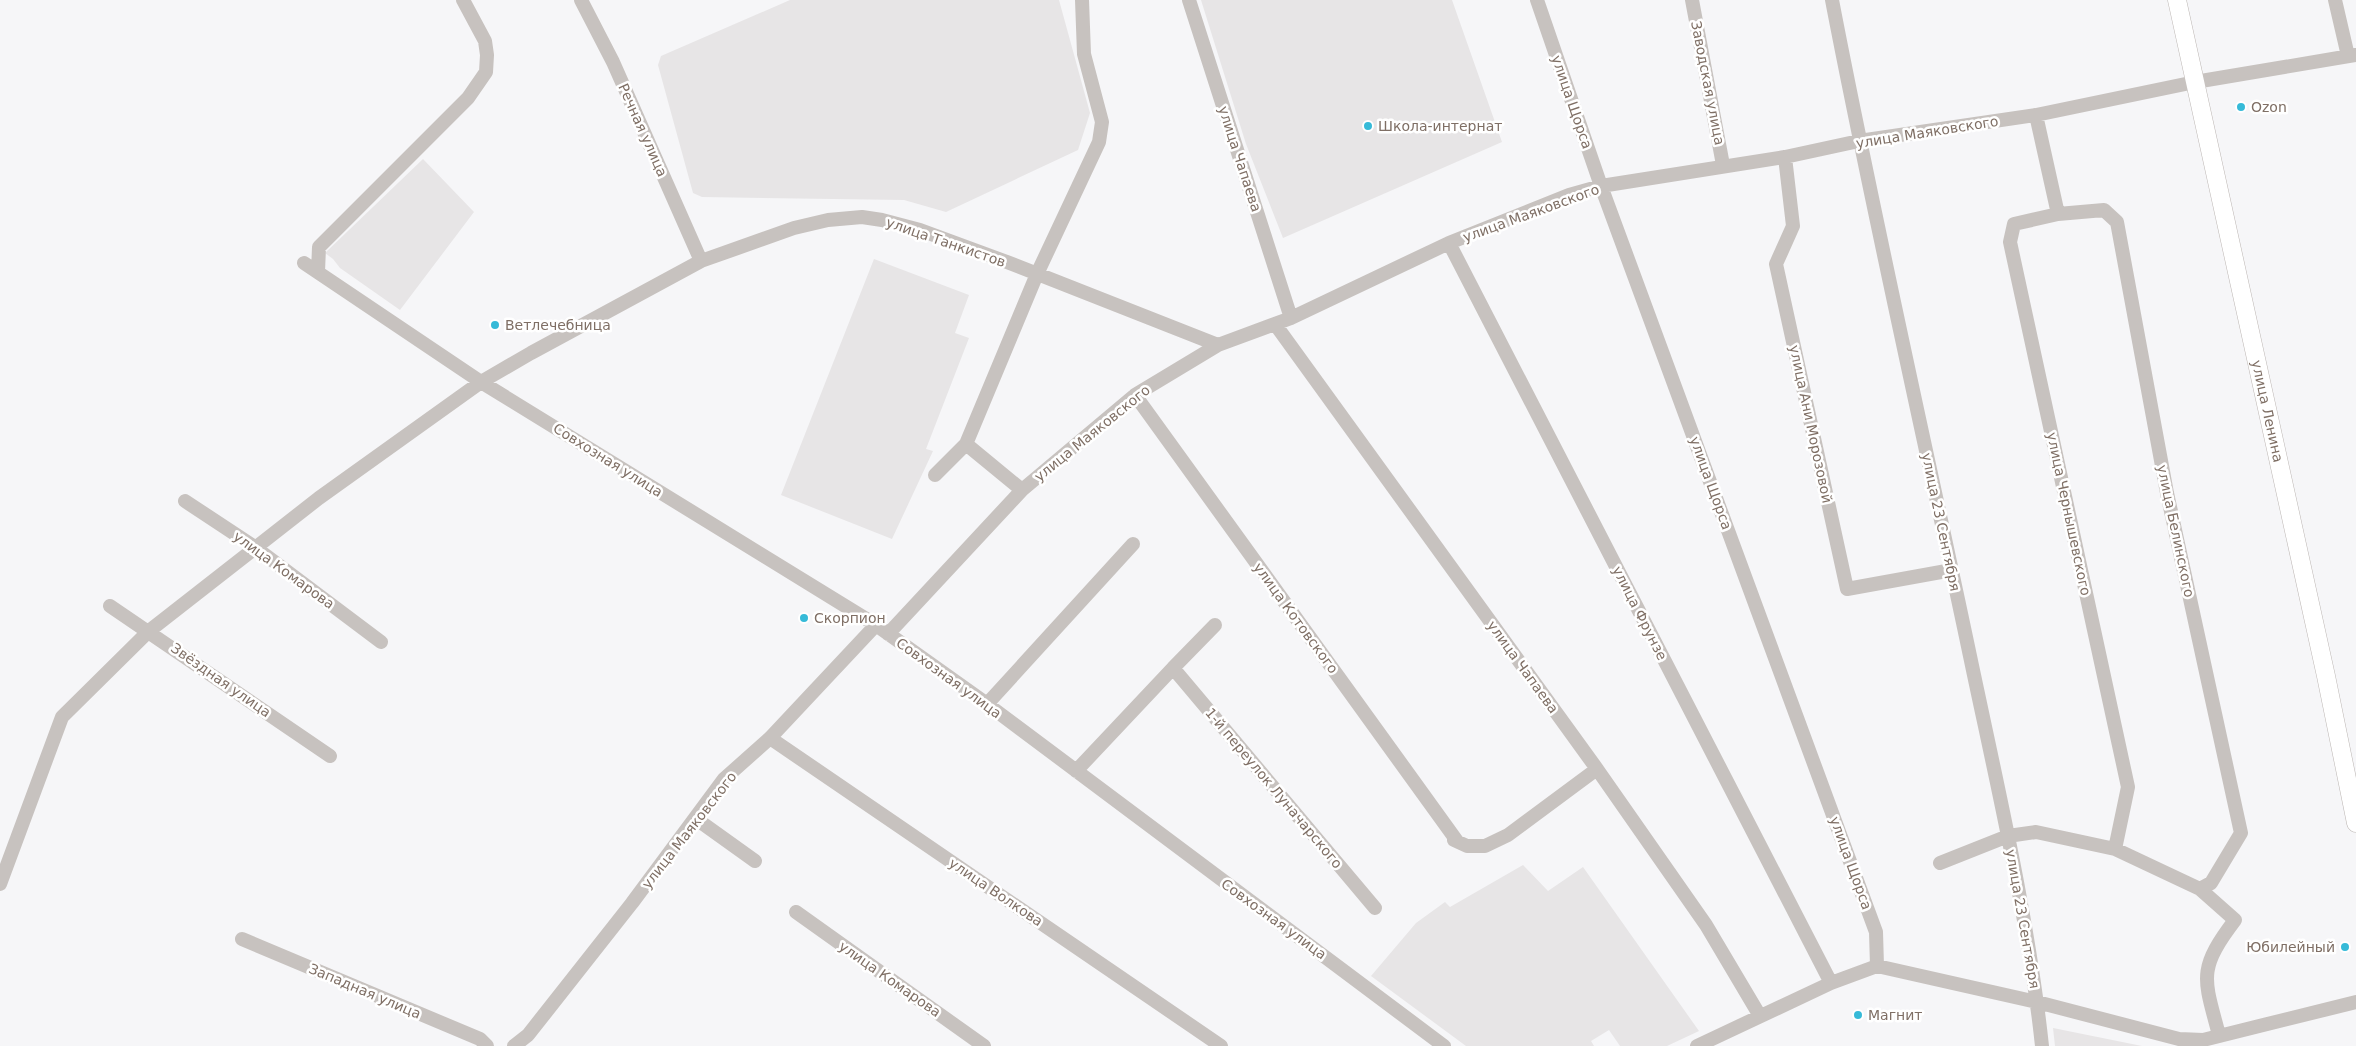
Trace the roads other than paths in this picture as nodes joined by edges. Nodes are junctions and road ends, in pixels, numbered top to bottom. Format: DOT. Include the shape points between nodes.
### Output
graph roads {
  1 [pos="463,0"];
  2 [pos="581,0"];
  3 [pos="1082,0"];
  4 [pos="1190,0"];
  5 [pos="1537,0"];
  6 [pos="1692,0"];
  7 [pos="1832,0"];
  8 [pos="2177,0"];
  9 [pos="2335,0"];
  10 [pos="2352,55"];
  11 [pos="2195,82"];
  12 [pos="2036,115"];
  13 [pos="1859,141"];
  14 [pos="1785,157"];
  15 [pos="1724,166"];
  16 [pos="1601,186"];
  17 [pos="2058,214"];
  18 [pos="1449,244"];
  19 [pos="701,262"];
  20 [pos="304,263"];
  21 [pos="318,272"];
  22 [pos="1037,274"];
  23 [pos="1291,318"];
  24 [pos="1275,324"];
  25 [pos="1218,345"];
  26 [pos="481,382"];
  27 [pos="1135,395"];
  28 [pos="966,444"];
  29 [pos="935,475"];
  30 [pos="1022,490"];
  31 [pos="185,501"];
  32 [pos="1133,544"];
  33 [pos="256,548"];
  34 [pos="1952,570"];
  35 [pos="110,606"];
  36 [pos="876,625"];
  37 [pos="1215,625"];
  38 [pos="149,631"];
  39 [pos="888,634"];
  40 [pos="381,642"];
  41 [pos="1173,668"];
  42 [pos="987,704"];
  43 [pos="770,738"];
  44 [pos="330,756"];
  45 [pos="1597,769"];
  46 [pos="1076,772"];
  47 [pos="696,818"];
  48 [pos="2356,823"];
  49 [pos="2008,836"];
  50 [pos="2116,849"];
  51 [pos="755,861"];
  52 [pos="1940,863"];
  53 [pos="0,884"];
  54 [pos="2200,889"];
  55 [pos="1375,908"];
  56 [pos="796,912"];
  57 [pos="242,938"];
  58 [pos="1878,966"];
  59 [pos="1831,982"];
  60 [pos="2037,1002"];
  61 [pos="2356,1002"];
  62 [pos="1760,1016"];
  63 [pos="2219,1035"];
  64 [pos="487,1046"];
  65 [pos="514,1046"];
  66 [pos="984,1046"];
  67 [pos="1221,1046"];
  68 [pos="1444,1046"];
  69 [pos="1697,1046"];
  70 [pos="2042,1046"];
  1 -- 21 [label="street" via="485,41 486,72 468,98 319,247"];
  2 -- 19 [label="street, Речная улица" via="613,62"];
  3 -- 22 [label="street" via="1084,54 1102,122 1099,142"];
  4 -- 23 [label="street, улица Чапаева"];
  5 -- 16 [label="street, улица Щорса"];
  6 -- 15 [label="street, Заводская улица"];
  7 -- 13 [label="street, улица 23 Сентября"];
  8 -- 11 [label="main road, улица Ленина"];
  9 -- 10 [label="street"];
  10 -- 11 [label="street, улица Маяковского"];
  11 -- 12 [label="street, улица Маяковского"];
  11 -- 48 [label="main road, улица Ленина"];
  12 -- 13 [label="street, улица Маяковского"];
  12 -- 17 [label="street"];
  13 -- 14 [label="street, улица Маяковского"];
  13 -- 34 [label="street, улица 23 Сентября"];
  14 -- 15 [label="street, улица Маяковского"];
  14 -- 34 [label="street, улица Ани Морозовой" via="1793,226 1776,264 1847,589"];
  15 -- 16 [label="street, улица Маяковского"];
  16 -- 18 [label="street, улица Маяковского"];
  16 -- 58 [label="street, улица Щорса" via="1876,932"];
  17 -- 50 [label="street, улица Чернышевского" via="2014,224 2010,242 2128,787"];
  17 -- 54 [label="street, улица Белинского" via="2104,210 2116,222 2167,493 2241,833 2211,884"];
  18 -- 23 [label="street, улица Маяковского"];
  18 -- 59 [label="street, улица Фрунзе"];
  19 -- 22 [label="street, улица Танкистов" via="794,228 862,217 920,230"];
  19 -- 26 [label="street, улица Танкистов"];
  20 -- 21 [label="street, Совхозная улица"];
  21 -- 26 [label="street, Совхозная улица"];
  22 -- 25 [label="street, улица Танкистов"];
  22 -- 28 [label="street"];
  23 -- 24 [label="street, улица Маяковского"];
  24 -- 25 [label="street, улица Маяковского"];
  24 -- 45 [label="street, улица Чапаева"];
  25 -- 27 [label="street, улица Маяковского"];
  26 -- 33 [label="street, улица Танкистов" via="327,492"];
  26 -- 36 [label="street, Совхозная улица"];
  27 -- 30 [label="street, улица Маяковского"];
  27 -- 45 [label="street, улица Котовского" via="1455,840 1468,846 1486,846 1508,835"];
  28 -- 29 [label="street"];
  28 -- 30 [label="street"];
  30 -- 39 [label="street, улица Маяковского"];
  31 -- 33 [label="street, улица Комарова"];
  32 -- 42 [label="street"];
  33 -- 38 [label="street, улица Танкистов"];
  33 -- 40 [label="street, улица Комарова"];
  34 -- 49 [label="street, улица 23 Сентября"];
  35 -- 38 [label="street, Звёздная улица"];
  36 -- 39 [label="street, Совхозная улица"];
  36 -- 43 [label="street, улица Маяковского"];
  37 -- 41 [label="street"];
  38 -- 44 [label="street, Звёздная улица"];
  38 -- 53 [label="street, улица Танкистов" via="62,717"];
  39 -- 42 [label="street, Совхозная улица"];
  41 -- 46 [label="street"];
  41 -- 55 [label="street, 1-й переулок Луначарского"];
  42 -- 46 [label="street, Совхозная улица"];
  43 -- 47 [label="street, улица Маяковского" via="724,779"];
  43 -- 67 [label="street, улица Волкова"];
  45 -- 62 [label="street, улица Чапаева" via="1706,925"];
  46 -- 68 [label="street, Совхозная улица"];
  47 -- 51 [label="street"];
  47 -- 65 [label="street, улица Маяковского" via="528,1036"];
  49 -- 50 [label="street" via="2036,832"];
  49 -- 52 [label="street"];
  49 -- 60 [label="street, улица 23 Сентября"];
  50 -- 54 [label="street"];
  54 -- 63 [label="street" via="2235,920 2209,958 2205,984"];
  56 -- 66 [label="street, улица Комарова"];
  57 -- 64 [label="street, Западная улица" via="480,1039"];
  58 -- 59 [label="street"];
  58 -- 60 [label="street"];
  59 -- 62 [label="street"];
  60 -- 63 [label="street" via="2179,1039 2203,1040"];
  60 -- 70 [label="street, улица 23 Сентября"];
  61 -- 63 [label="street"];
  62 -- 69 [label="street"];
}
